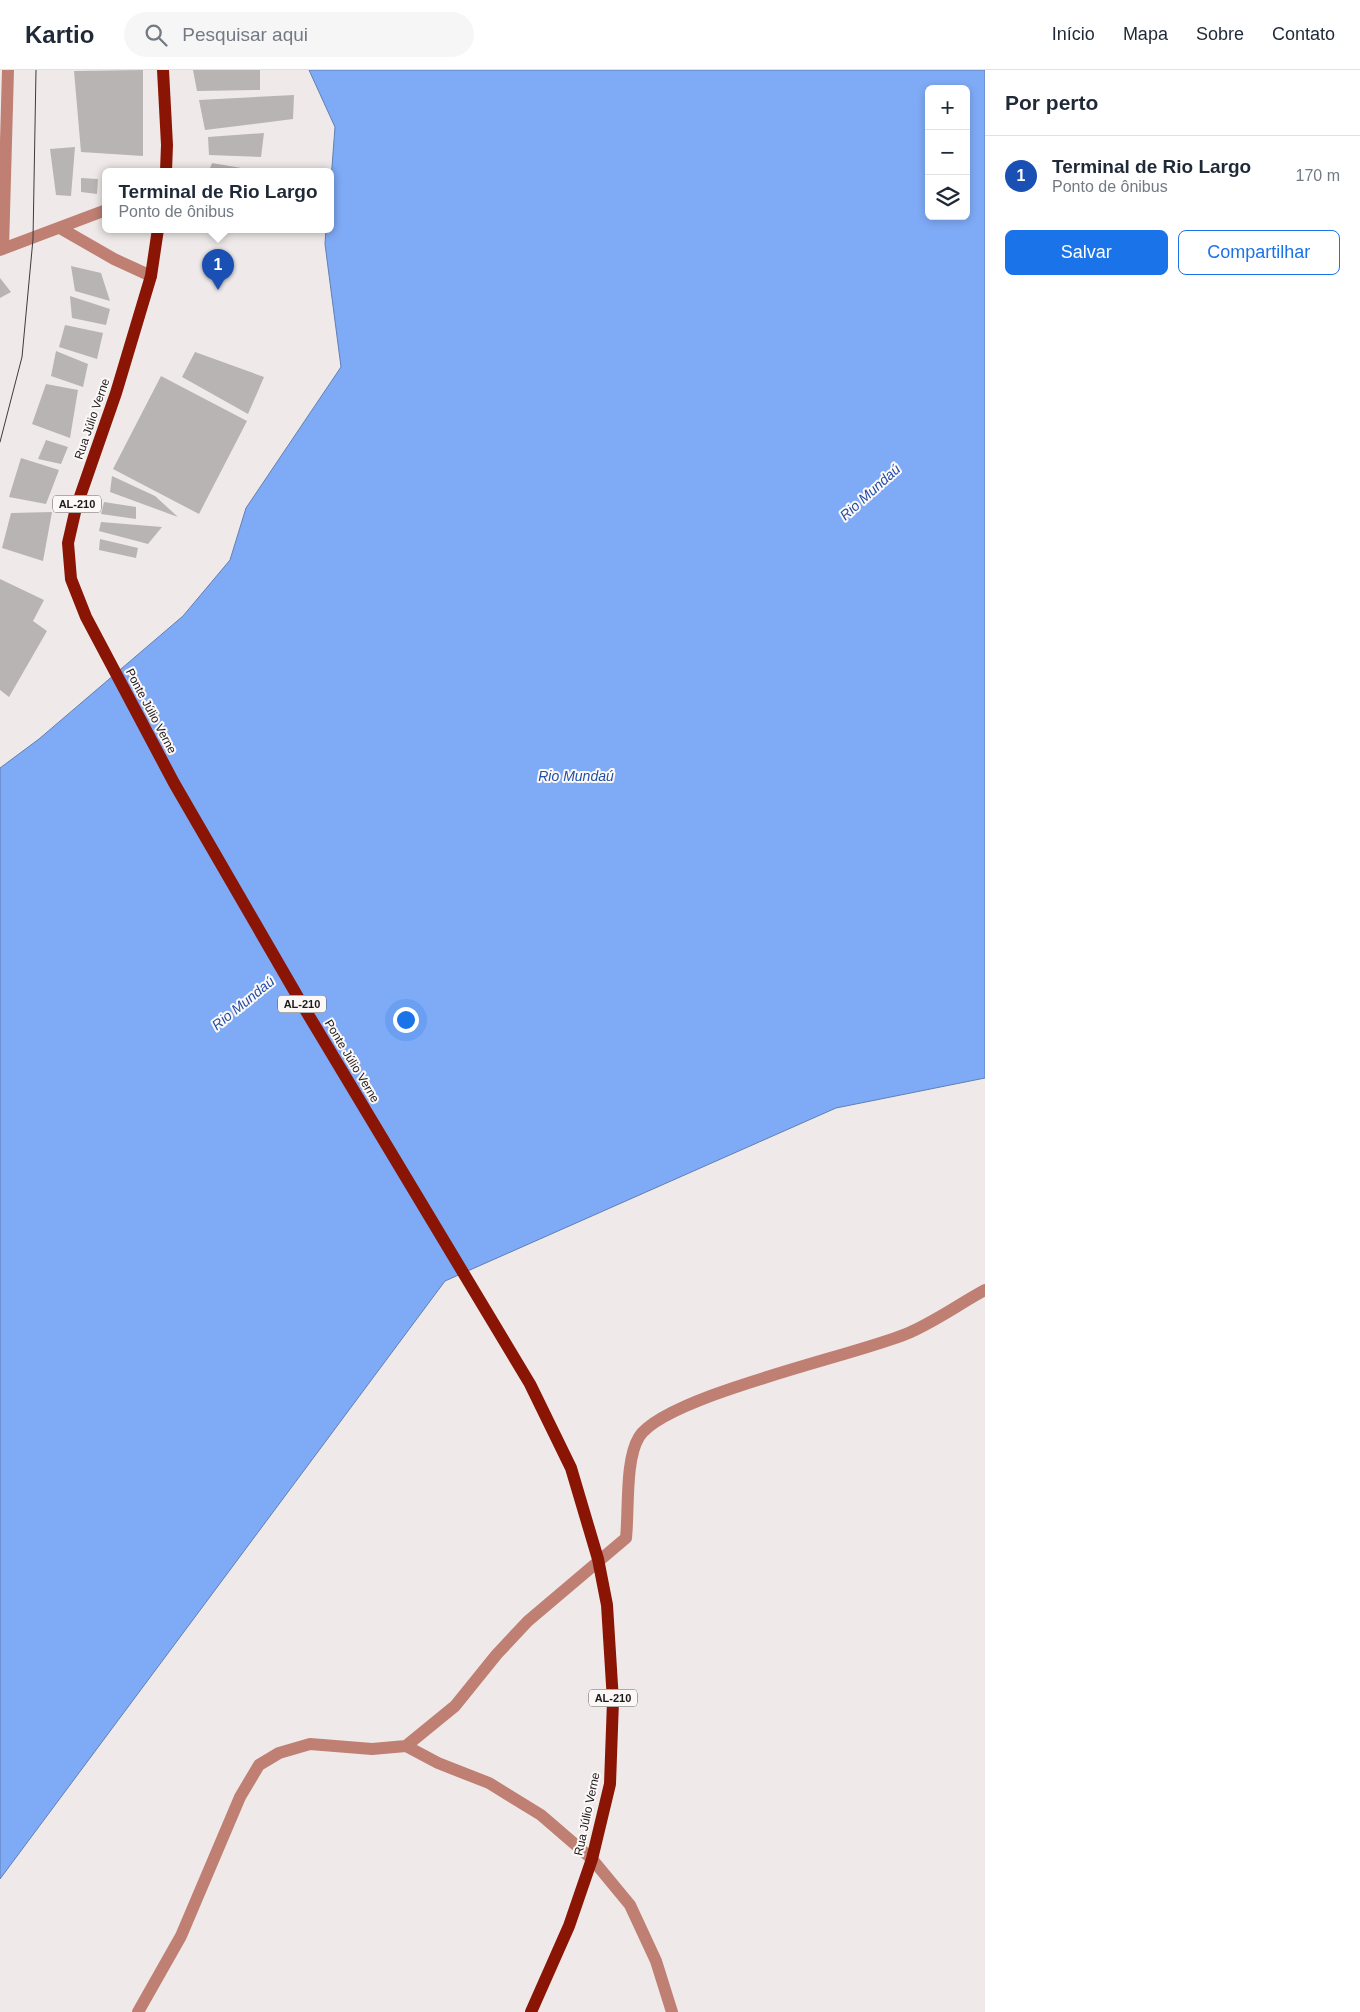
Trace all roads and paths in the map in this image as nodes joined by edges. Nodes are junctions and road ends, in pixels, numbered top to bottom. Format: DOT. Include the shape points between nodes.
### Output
graph roads {
  1 [pos="8,70"];
  2 [pos="163,70"];
  3 [pos="166,168"];
  4 [pos="102,212"];
  5 [pos="60,228"];
  6 [pos="157,233"];
  7 [pos="2,249"];
  8 [pos="151,276"];
  9 [pos="86,617"];
  10 [pos="985,1290"];
  11 [pos="966,1301"];
  12 [pos="985,1301"];
  13 [pos="530,1384"];
  14 [pos="598,1559"];
  15 [pos="406,1746"];
  16 [pos="592,1859"];
  17 [pos="138,2012"];
  18 [pos="531,2012"];
  19 [pos="672,2012"];
  1 -- 7 [label="street"];
  2 -- 3 [label="main road"];
  4 -- 5 [label="street"];
  5 -- 7 [label="street"];
  5 -- 8 [label="street"];
  6 -- 8 [label="main road, Rua Júlio Verne / AL-210"];
  8 -- 9 [label="main road, Rua Júlio Verne / AL-210" via="116,394 76,508 68,543 70,579"];
  9 -- 13 [label="main road, Ponte Júlio Verne / AL-210" via="174,783"];
  10 -- 11 [label="street"];
  11 -- 12 [label="street"];
  11 -- 14 [label="street" via="907,1334 782,1372 659,1419 640,1436 631,1456 626,1538"];
  13 -- 14 [label="main road, Rua Júlio Verne / AL-210" via="571,1468"];
  14 -- 15 [label="street" via="528,1622 455,1706"];
  14 -- 16 [label="main road, Rua Júlio Verne / AL-210" via="607,1605 613,1701 610,1784"];
  15 -- 16 [label="street" via="489,1783 541,1815"];
  15 -- 17 [label="street" via="372,1749 310,1744 279,1752 259,1765 240,1797 181,1936"];
  16 -- 18 [label="main road, Rua Júlio Verne / AL-210" via="569,1926"];
  16 -- 19 [label="street" via="630,1905 656,1961"];
}
